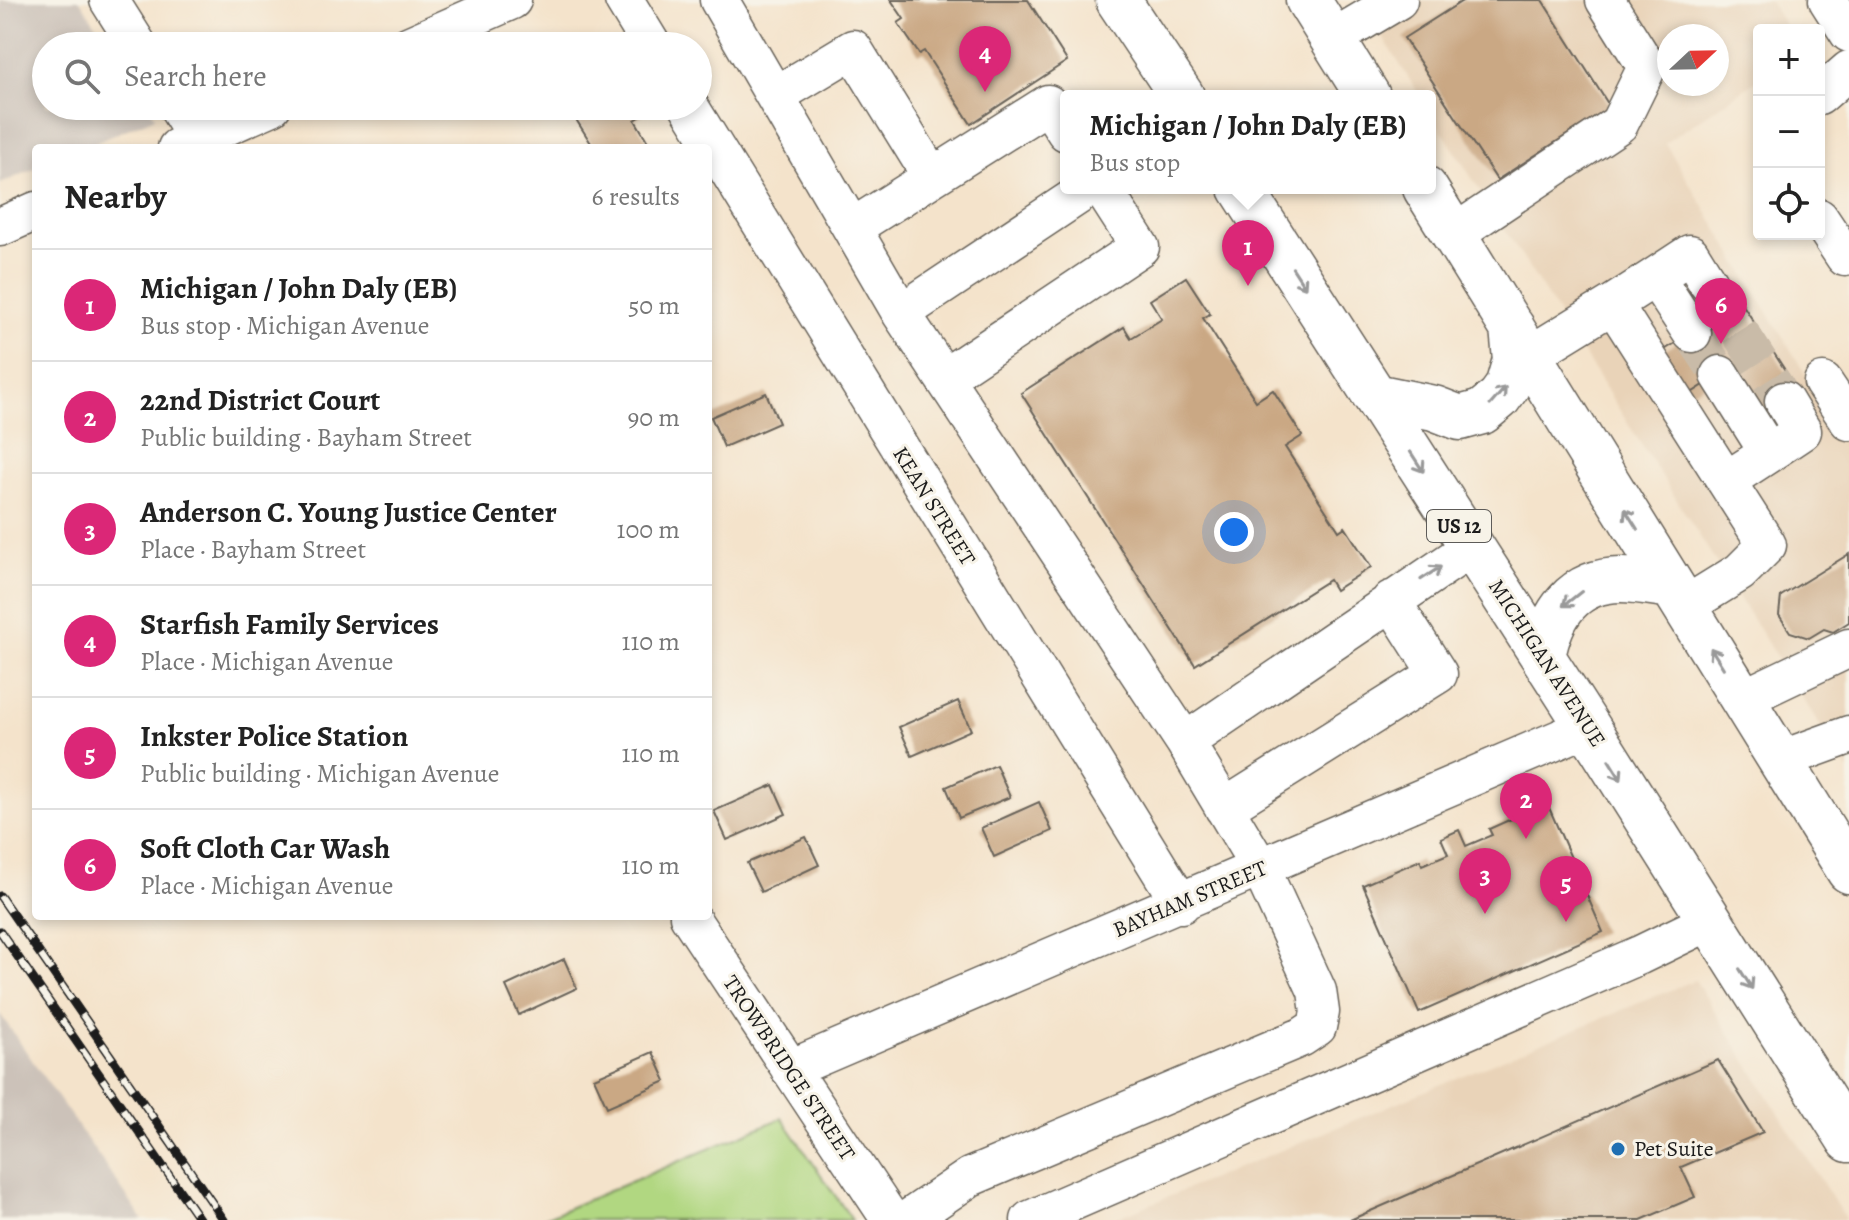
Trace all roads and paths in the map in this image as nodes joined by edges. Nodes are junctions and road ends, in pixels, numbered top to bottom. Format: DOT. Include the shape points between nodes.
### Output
graph roads {
  1 [pos="109,0"];
  2 [pos="512,0"];
  3 [pos="624,0"];
  4 [pos="719,0"];
  5 [pos="1118,0"];
  6 [pos="1308,0"];
  7 [pos="1398,0"];
  8 [pos="1605,0"];
  9 [pos="1828,0"];
  10 [pos="129,32"];
  11 [pos="440,32"];
  12 [pos="643,32"];
  13 [pos="1849,33"];
  14 [pos="1332,39"];
  15 [pos="1849,70"];
  16 [pos="1178,90"];
  17 [pos="1364,90"];
  18 [pos="1825,91"];
  19 [pos="775,96"];
  20 [pos="183,120"];
  21 [pos="244,120"];
  22 [pos="698,120"];
  23 [pos="1060,123"];
  24 [pos="193,144"];
  25 [pos="195,144"];
  26 [pos="932,177"];
  27 [pos="1080,194"];
  28 [pos="1106,194"];
  29 [pos="1245,194"];
  30 [pos="1429,194"];
  31 [pos="32,213"];
  32 [pos="0,227"];
  33 [pos="1825,227"];
  34 [pos="852,228"];
  35 [pos="1454,234"];
  36 [pos="1845,257"];
  37 [pos="1655,277"];
  38 [pos="1708,283"];
  39 [pos="1613,304"];
  40 [pos="901,313"];
  41 [pos="1692,333"];
  42 [pos="1521,341"];
  43 [pos="1720,375"];
  44 [pos="944,378"];
  45 [pos="1823,382"];
  46 [pos="1375,396"];
  47 [pos="1784,401"];
  48 [pos="1849,421"];
  49 [pos="1769,453"];
  50 [pos="1726,481"];
  51 [pos="1472,547"];
  52 [pos="1678,596"];
  53 [pos="1391,600"];
  54 [pos="1849,648"];
  55 [pos="1543,657"];
  56 [pos="1742,699"];
  57 [pos="1588,727"];
  58 [pos="1849,735"];
  59 [pos="1185,742"];
  60 [pos="1780,760"];
  61 [pos="1224,808"];
  62 [pos="1261,869"];
  63 [pos="1849,871"];
  64 [pos="1181,904"];
  65 [pos="692,920"];
  66 [pos="1710,921"];
  67 [pos="790,1069"];
  68 [pos="1843,1122"];
  69 [pos="891,1220"];
  70 [pos="907,1220"];
  71 [pos="1030,1220"];
  1 -- 10 [label="street"];
  2 -- 11 [label="street"];
  3 -- 12 [label="street"];
  4 -- 19 [label="street"];
  5 -- 16 [label="main road"];
  6 -- 14 [label="main road"];
  7 -- 14 [label="street"];
  8 -- 35 [label="street" via="1647,67 1619,124"];
  9 -- 13 [label="street"];
  14 -- 17 [label="main road"];
  15 -- 18 [label="street"];
  19 -- 26 [label="street" via="853,49"];
  19 -- 34 [label="street"];
  20 -- 24 [label="street"];
  21 -- 25 [label="street"];
  22 -- 64 [label="street, KEAN STREET"];
  23 -- 26 [label="street" via="1048,104"];
  26 -- 34 [label="street"];
  27 -- 40 [label="street"];
  28 -- 44 [label="street" via="1140,247"];
  29 -- 46 [label="main road, MICHIGAN AVENUE / US 12, one-way"];
  30 -- 35 [label="main road"];
  31 -- 32 [label="street"];
  33 -- 36 [label="street"];
  34 -- 40 [label="street"];
  35 -- 42 [label="main road"];
  37 -- 38 [label="street" via="1690,254"];
  37 -- 39 [label="street"];
  37 -- 41 [label="street"];
  39 -- 42 [label="street"];
  39 -- 50 [label="street"];
  40 -- 44 [label="street"];
  46 -- 42 [label="main road, one-way" via="1460,418 1482,412 1507,387"];
  52 -- 42 [label="main road, one-way"];
  43 -- 49 [label="street"];
  44 -- 59 [label="street"];
  45 -- 48 [label="street"];
  46 -- 51 [label="main road, MICHIGAN AVENUE / US 12, one-way"];
  47 -- 49 [label="street" via="1802,431"];
  49 -- 50 [label="street"];
  50 -- 52 [label="street" via="1767,545 1740,572"];
  53 -- 51 [label="street, one-way"];
  51 -- 55 [label="main road, MICHIGAN AVENUE / US 12"];
  52 -- 55 [label="main road, one-way" via="1622,580 1599,582 1561,608 1548,629"];
  56 -- 52 [label="main road, one-way"];
  53 -- 59 [label="street"];
  53 -- 61 [label="street" via="1438,674"];
  54 -- 56 [label="street"];
  55 -- 57 [label="main road, MICHIGAN AVENUE / US 12"];
  56 -- 60 [label="main road"];
  57 -- 62 [label="street, BAYHAM STREET"];
  57 -- 66 [label="main road, MICHIGAN AVENUE / US 12, one-way"];
  58 -- 60 [label="street"];
  59 -- 61 [label="street"];
  60 -- 63 [label="main road"];
  61 -- 62 [label="street"];
  62 -- 64 [label="street, BAYHAM STREET"];
  62 -- 70 [label="street" via="1317,991 1317,1027 970,1177"];
  64 -- 67 [label="street, BAYHAM STREET"];
  65 -- 67 [label="street, TROWBRIDGE STREET"];
  66 -- 68 [label="main road, MICHIGAN AVENUE / US 12, one-way"];
  66 -- 71 [label="street"];
  67 -- 69 [label="street, TROWBRIDGE STREET"];
}
